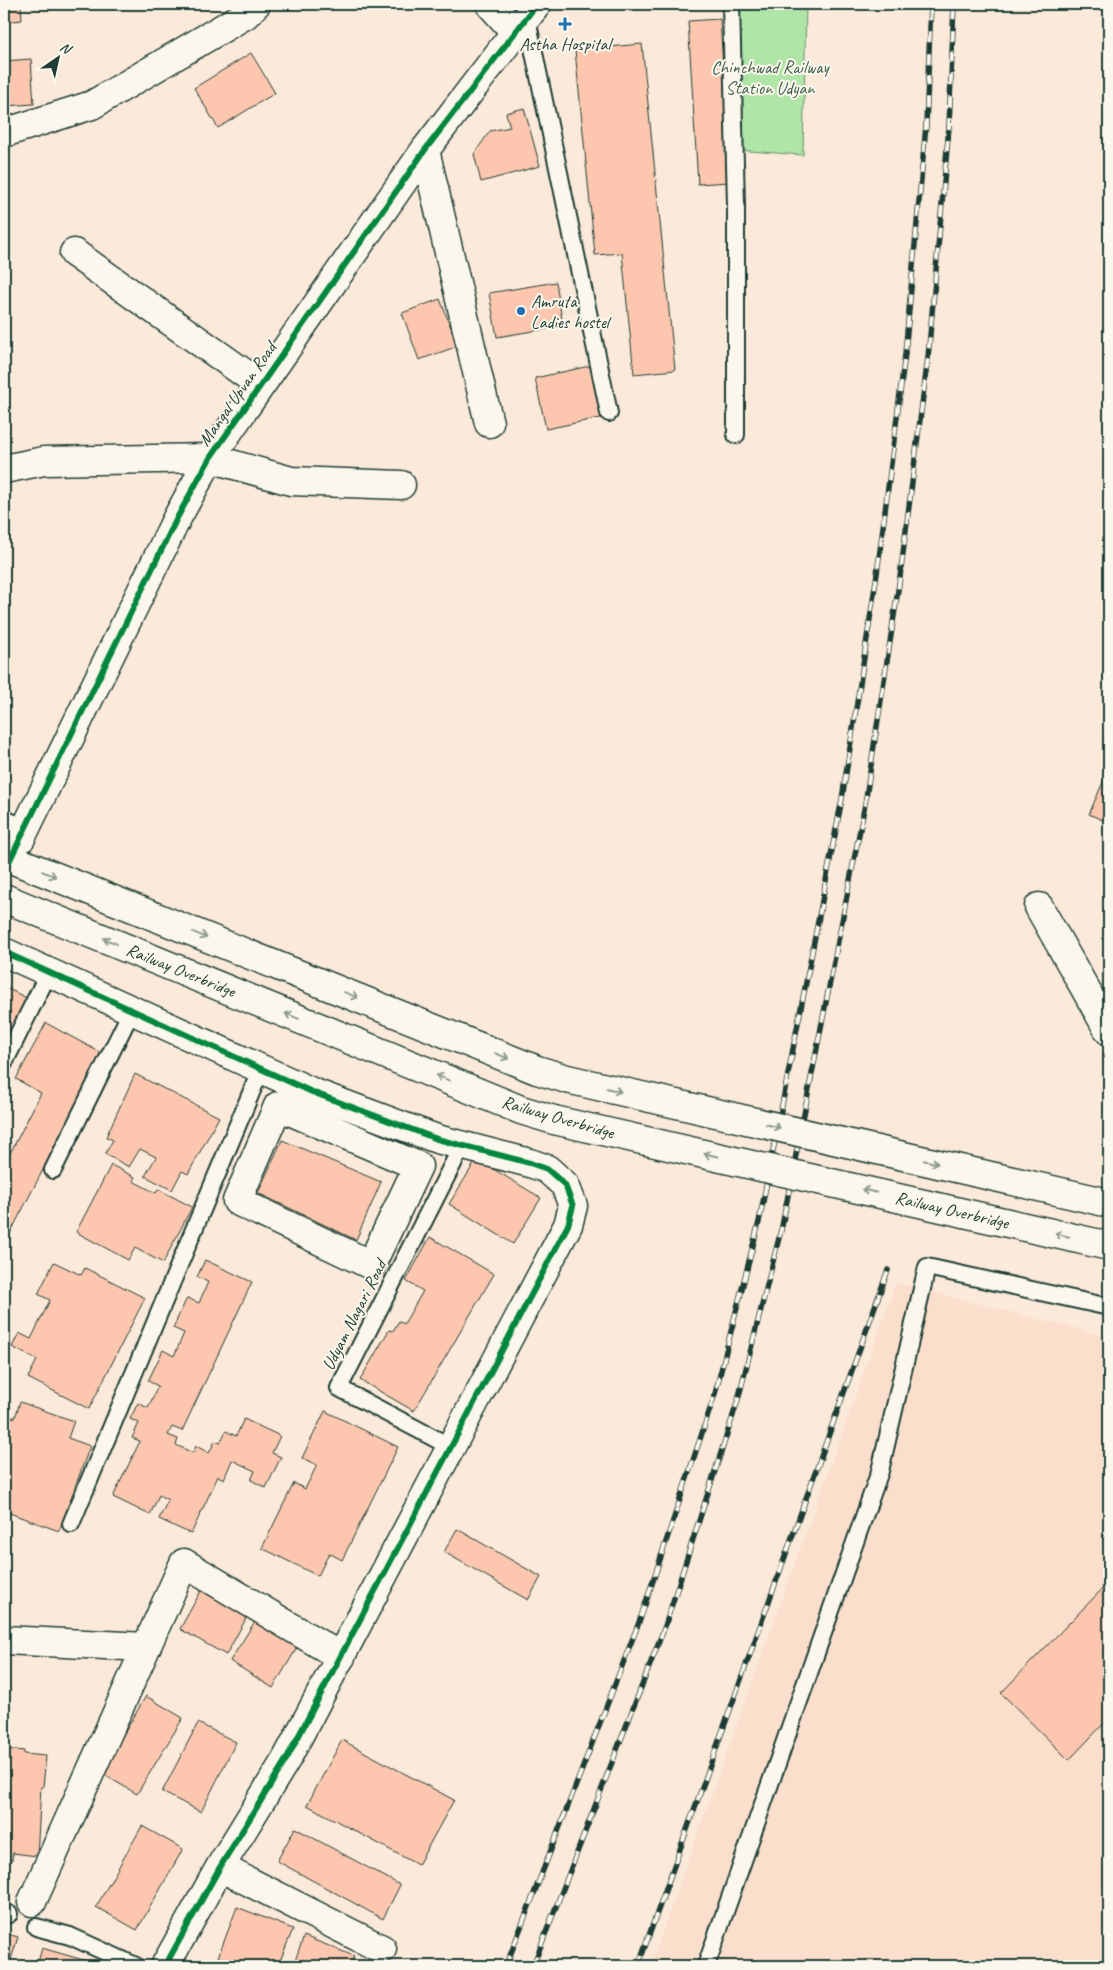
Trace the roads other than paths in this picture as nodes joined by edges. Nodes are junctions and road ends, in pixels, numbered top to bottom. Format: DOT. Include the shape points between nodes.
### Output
graph roads {
  1 [pos="256,4"];
  2 [pos="490,4"];
  3 [pos="731,4"];
  4 [pos="527,18"];
  5 [pos="4,133"];
  6 [pos="426,150"];
  7 [pos="74,253"];
  8 [pos="261,386"];
  9 [pos="609,413"];
  10 [pos="489,423"];
  11 [pos="736,435"];
  12 [pos="210,458"];
  13 [pos="4,469"];
  14 [pos="401,485"];
  15 [pos="14,835"];
  16 [pos="4,898"];
  17 [pos="1039,907"];
  18 [pos="4,952"];
  19 [pos="49,972"];
  20 [pos="132,1010"];
  21 [pos="1109,1031"];
  22 [pos="4,1063"];
  23 [pos="261,1069"];
  24 [pos="344,1104"];
  25 [pos="333,1129"];
  26 [pos="462,1146"];
  27 [pos="53,1170"];
  28 [pos="1109,1203"];
  29 [pos="1109,1246"];
  30 [pos="1109,1308"];
  31 [pos="451,1447"];
  32 [pos="71,1524"];
  33 [pos="4,1640"];
  34 [pos="146,1647"];
  35 [pos="341,1657"];
  36 [pos="220,1868"];
  37 [pos="20,1914"];
  38 [pos="382,1949"];
  39 [pos="136,1966"];
  40 [pos="165,1966"];
  41 [pos="706,1966"];
  1 -- 5 [label="street" via="245,15 92,105"];
  2 -- 4 [label="street"];
  3 -- 11 [label="lane" via="736,205"];
  4 -- 6 [label="street, Mangal Upvan Road"];
  4 -- 9 [label="lane"];
  6 -- 8 [label="street, Mangal Upvan Road"];
  6 -- 10 [label="street"];
  7 -- 8 [label="street"];
  8 -- 12 [label="street, Mangal Upvan Road"];
  12 -- 13 [label="street" via="44,461"];
  12 -- 14 [label="street" via="291,481"];
  12 -- 15 [label="street, Mangal Upvan Road"];
  15 -- 28 [label="street, one-way, bridge" via="537,1070 567,1080"];
  29 -- 16 [label="street, Railway Overbridge, one-way, bridge" via="521,1110"];
  17 -- 21 [label="street"];
  18 -- 19 [label="street"];
  19 -- 20 [label="street"];
  19 -- 22 [label="lane"];
  20 -- 23 [label="street"];
  20 -- 27 [label="lane"];
  23 -- 24 [label="street"];
  23 -- 32 [label="lane"];
  24 -- 25 [label="street"];
  24 -- 26 [label="street"];
  25 -- 25 [label="street" via="278,1106 237,1201 371,1266 418,1166"];
  26 -- 31 [label="lane, Udyam Nagari Road" via="339,1388"];
  26 -- 31 [label="street" via="547,1169 564,1185 573,1206 568,1225"];
  30 -- 41 [label="lane" via="927,1267 880,1472"];
  31 -- 35 [label="street"];
  33 -- 34 [label="street"];
  34 -- 35 [label="street" via="184,1563"];
  34 -- 37 [label="street"];
  35 -- 36 [label="street" via="287,1758"];
  36 -- 38 [label="street"];
  36 -- 40 [label="street"];
  37 -- 39 [label="lane"];
}
